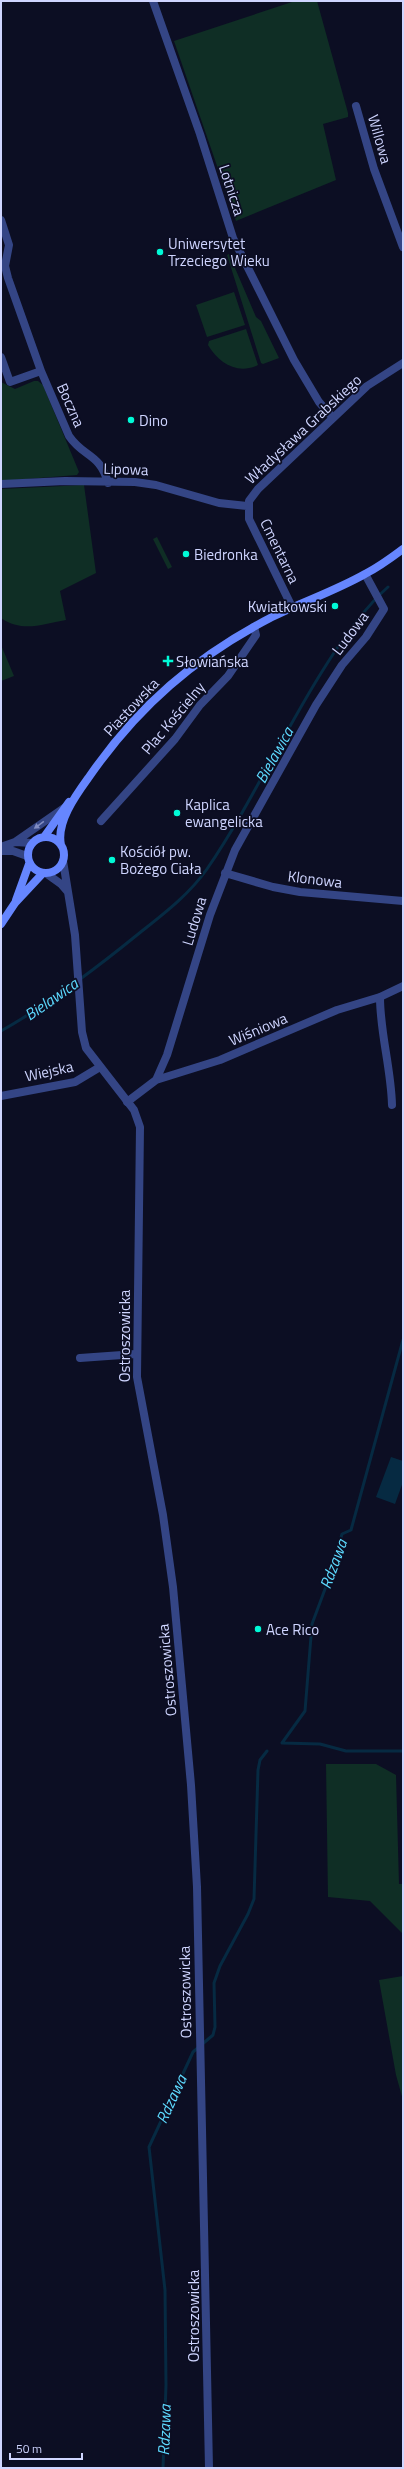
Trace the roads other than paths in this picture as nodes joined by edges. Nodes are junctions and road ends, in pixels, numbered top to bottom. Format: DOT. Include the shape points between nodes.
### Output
graph roads {
  1 [pos="153,1"];
  2 [pos="356,106"];
  3 [pos="1,220"];
  4 [pos="403,247"];
  5 [pos="3,267"];
  6 [pos="1,357"];
  7 [pos="403,363"];
  8 [pos="41,371"];
  9 [pos="332,418"];
  10 [pos="108,483"];
  11 [pos="1,484"];
  12 [pos="247,506"];
  13 [pos="403,549"];
  14 [pos="365,574"];
  15 [pos="292,607"];
  16 [pos="254,627"];
  17 [pos="79,792"];
  18 [pos="64,808"];
  19 [pos="101,821"];
  20 [pos="44,837"];
  21 [pos="14,842"];
  22 [pos="32,843"];
  23 [pos="61,845"];
  24 [pos="1,847"];
  25 [pos="1,851"];
  26 [pos="28,860"];
  27 [pos="63,861"];
  28 [pos="45,873"];
  29 [pos="225,873"];
  30 [pos="68,892"];
  31 [pos="403,901"];
  32 [pos="15,903"];
  33 [pos="1,924"];
  34 [pos="403,986"];
  35 [pos="380,996"];
  36 [pos="100,1067"];
  37 [pos="156,1080"];
  38 [pos="1,1096"];
  39 [pos="127,1102"];
  40 [pos="392,1105"];
  41 [pos="136,1354"];
  42 [pos="80,1358"];
  43 [pos="209,2468"];
  1 -- 9 [label="street, Lotnicza" via="233,238 294,360 319,402"];
  2 -- 4 [label="street, Willowa" via="374,170"];
  3 -- 5 [label="street, Boczna" via="9,246"];
  5 -- 8 [label="street, Boczna"];
  6 -- 8 [label="street, Boczna" via="10,382"];
  7 -- 9 [label="street, Władysława Grabskiego" via="367,386"];
  8 -- 10 [label="street, Boczna" via="69,436 76,445 98,461"];
  9 -- 12 [label="street, Władysława Grabskiego" via="258,489"];
  10 -- 11 [label="street, Lipowa" via="65,480"];
  10 -- 12 [label="street, Lipowa" via="135,482 156,485 194,497"];
  12 -- 15 [label="street, Cmentarna" via="249,519"];
  13 -- 14 [label="main road, Piastowska"];
  14 -- 15 [label="main road, Piastowska"];
  14 -- 29 [label="street, Ludowa" via="384,609 316,705 248,825"];
  15 -- 16 [label="main road, Piastowska"];
  16 -- 17 [label="main road, Piastowska" via="208,654 160,694 122,735"];
  16 -- 19 [label="street, Plac Kościelny" via="256,635 228,676"];
  17 -- 18 [label="main road, Piastowska"];
  17 -- 23 [label="main road, Piastowska" via="62,826 59,836"];
  18 -- 20 [label="main road, Piastowska"];
  18 -- 21 [label="street, Piastowska, one-way"];
  20 -- 22 [label="main road"];
  20 -- 23 [label="main road" via="54,838"];
  21 -- 22 [label="street"];
  21 -- 24 [label="street"];
  22 -- 26 [label="main road"];
  23 -- 27 [label="main road"];
  25 -- 26 [label="street" via="13,851"];
  26 -- 28 [label="main road" via="37,872"];
  26 -- 32 [label="main road"];
  27 -- 28 [label="main road" via="57,870"];
  27 -- 30 [label="street, Ostroszowicka"];
  28 -- 30 [label="street"];
  28 -- 32 [label="main road"];
  29 -- 31 [label="street, Klonowa" via="300,892"];
  29 -- 37 [label="street, Ludowa" via="167,1056"];
  30 -- 36 [label="street, Ostroszowicka" via="78,963 83,1039 86,1048"];
  32 -- 33 [label="main road"];
  34 -- 35 [label="street, Wiśniowa"];
  35 -- 37 [label="street, Wiśniowa" via="337,1010 220,1060"];
  35 -- 40 [label="street" via="380,1020 391,1078"];
  36 -- 38 [label="street, Wiejska" via="75,1082"];
  36 -- 39 [label="street, Ostroszowicka"];
  37 -- 39 [label="street, Wiśniowa"];
  39 -- 41 [label="street, Ostroszowicka" via="138,1117 142,1149"];
  41 -- 42 [label="street"];
  41 -- 43 [label="street, Ostroszowicka" via="138,1394 163,1515 173,1587 191,1791 197,1887"];
}
